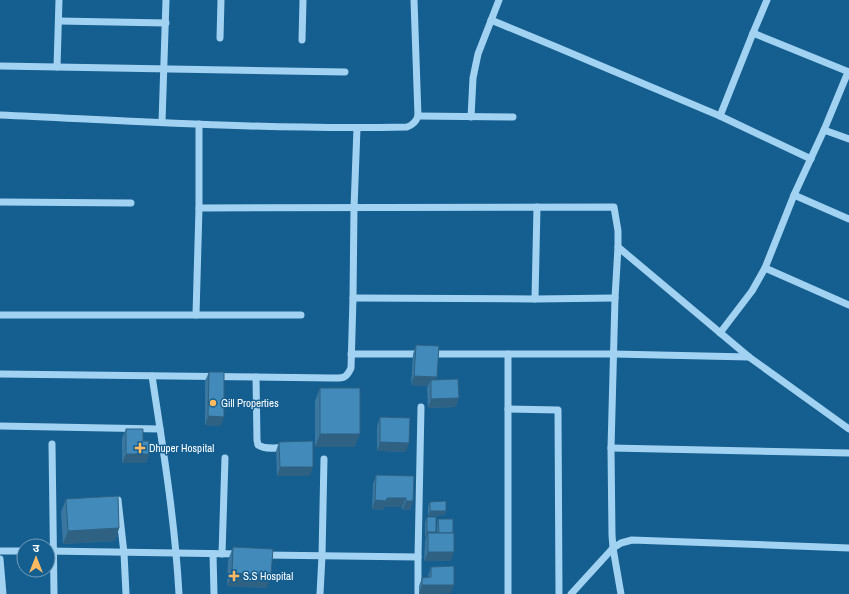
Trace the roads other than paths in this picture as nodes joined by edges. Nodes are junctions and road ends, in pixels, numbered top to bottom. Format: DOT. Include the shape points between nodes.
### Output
graph roads {
  1 [pos="59,0"];
  2 [pos="166,0"];
  3 [pos="221,0"];
  4 [pos="303,0"];
  5 [pos="414,0"];
  6 [pos="499,0"];
  7 [pos="767,0"];
  8 [pos="491,20"];
  9 [pos="59,22"];
  10 [pos="166,23"];
  11 [pos="753,33"];
  12 [pos="220,38"];
  13 [pos="302,40"];
  14 [pos="0,66"];
  15 [pos="57,67"];
  16 [pos="164,69"];
  17 [pos="345,72"];
  18 [pos="849,72"];
  19 [pos="0,115"];
  20 [pos="418,116"];
  21 [pos="720,116"];
  22 [pos="471,117"];
  23 [pos="513,118"];
  24 [pos="162,122"];
  25 [pos="199,124"];
  26 [pos="357,128"];
  27 [pos="824,130"];
  28 [pos="849,139"];
  29 [pos="811,159"];
  30 [pos="794,195"];
  31 [pos="0,202"];
  32 [pos="131,203"];
  33 [pos="537,207"];
  34 [pos="199,208"];
  35 [pos="354,208"];
  36 [pos="849,219"];
  37 [pos="618,247"];
  38 [pos="765,268"];
  39 [pos="353,298"];
  40 [pos="615,298"];
  41 [pos="535,299"];
  42 [pos="849,305"];
  43 [pos="0,314"];
  44 [pos="196,315"];
  45 [pos="301,315"];
  46 [pos="720,333"];
  47 [pos="351,354"];
  48 [pos="508,354"];
  49 [pos="614,354"];
  50 [pos="749,357"];
  51 [pos="0,374"];
  52 [pos="152,376"];
  53 [pos="256,377"];
  54 [pos="421,407"];
  55 [pos="508,408"];
  56 [pos="0,426"];
  57 [pos="160,429"];
  58 [pos="849,429"];
  59 [pos="52,444"];
  60 [pos="293,447"];
  61 [pos="611,448"];
  62 [pos="849,453"];
  63 [pos="225,458"];
  64 [pos="324,458"];
  65 [pos="118,500"];
  66 [pos="51,538"];
  67 [pos="613,548"];
  68 [pos="849,548"];
  69 [pos="0,551"];
  70 [pos="16,551"];
  71 [pos="56,551"];
  72 [pos="124,553"];
  73 [pos="177,553"];
  74 [pos="213,554"];
  75 [pos="222,554"];
  76 [pos="245,554"];
  77 [pos="260,554"];
  78 [pos="322,556"];
  79 [pos="418,557"];
  80 [pos="0,559"];
  81 [pos="53,578"];
  82 [pos="3,594"];
  83 [pos="54,594"];
  84 [pos="126,594"];
  85 [pos="180,594"];
  86 [pos="214,594"];
  87 [pos="320,594"];
  88 [pos="418,594"];
  89 [pos="508,594"];
  90 [pos="559,594"];
  91 [pos="571,594"];
  92 [pos="621,594"];
  1 -- 9 [label="street"];
  2 -- 10 [label="street"];
  3 -- 12 [label="street"];
  4 -- 13 [label="street"];
  5 -- 20 [label="street"];
  6 -- 8 [label="street"];
  7 -- 11 [label="street"];
  8 -- 21 [label="street"];
  8 -- 22 [label="street" via="477,58"];
  9 -- 10 [label="street"];
  9 -- 15 [label="street"];
  10 -- 16 [label="street"];
  11 -- 18 [label="street"];
  11 -- 21 [label="street"];
  14 -- 15 [label="street"];
  15 -- 16 [label="street"];
  16 -- 17 [label="street"];
  16 -- 24 [label="street"];
  18 -- 27 [label="street"];
  19 -- 24 [label="street"];
  20 -- 22 [label="street"];
  20 -- 26 [label="street" via="412,126 407,127"];
  21 -- 29 [label="street"];
  22 -- 23 [label="street"];
  24 -- 25 [label="street"];
  25 -- 26 [label="street"];
  25 -- 34 [label="street"];
  26 -- 35 [label="street"];
  27 -- 28 [label="street"];
  27 -- 29 [label="street"];
  29 -- 30 [label="street"];
  30 -- 36 [label="street"];
  30 -- 38 [label="street"];
  31 -- 32 [label="street"];
  33 -- 35 [label="street"];
  33 -- 37 [label="street" via="614,207"];
  33 -- 41 [label="street"];
  34 -- 35 [label="street"];
  34 -- 44 [label="street"];
  35 -- 39 [label="street"];
  37 -- 40 [label="street"];
  37 -- 46 [label="street"];
  38 -- 42 [label="street"];
  38 -- 46 [label="street" via="752,292"];
  39 -- 41 [label="street"];
  39 -- 47 [label="street"];
  40 -- 41 [label="street"];
  40 -- 49 [label="street"];
  43 -- 44 [label="street"];
  44 -- 45 [label="street"];
  46 -- 50 [label="street"];
  47 -- 48 [label="street"];
  47 -- 53 [label="street" via="351,368 348,375 341,378"];
  48 -- 49 [label="street"];
  48 -- 55 [label="street"];
  49 -- 50 [label="street"];
  49 -- 61 [label="street"];
  50 -- 58 [label="street"];
  51 -- 52 [label="street"];
  52 -- 53 [label="street"];
  52 -- 57 [label="street"];
  53 -- 60 [label="street" via="258,445 267,448"];
  54 -- 79 [label="street"];
  55 -- 89 [label="street"];
  55 -- 90 [label="street" via="558,410"];
  56 -- 57 [label="street"];
  57 -- 73 [label="street"];
  59 -- 66 [label="street"];
  61 -- 62 [label="street"];
  61 -- 67 [label="street"];
  63 -- 75 [label="street"];
  64 -- 78 [label="street"];
  65 -- 72 [label="street"];
  67 -- 68 [label="street" via="632,540"];
  67 -- 91 [label="street"];
  67 -- 92 [label="street"];
  69 -- 70 [label="street"];
  71 -- 72 [label="street"];
  72 -- 73 [label="street"];
  72 -- 84 [label="street"];
  73 -- 74 [label="street"];
  73 -- 85 [label="street"];
  74 -- 75 [label="street"];
  74 -- 86 [label="street"];
  75 -- 76 [label="street"];
  77 -- 78 [label="street"];
  78 -- 79 [label="street"];
  78 -- 87 [label="street"];
  79 -- 88 [label="street"];
  80 -- 82 [label="street"];
  81 -- 83 [label="street"];
}
